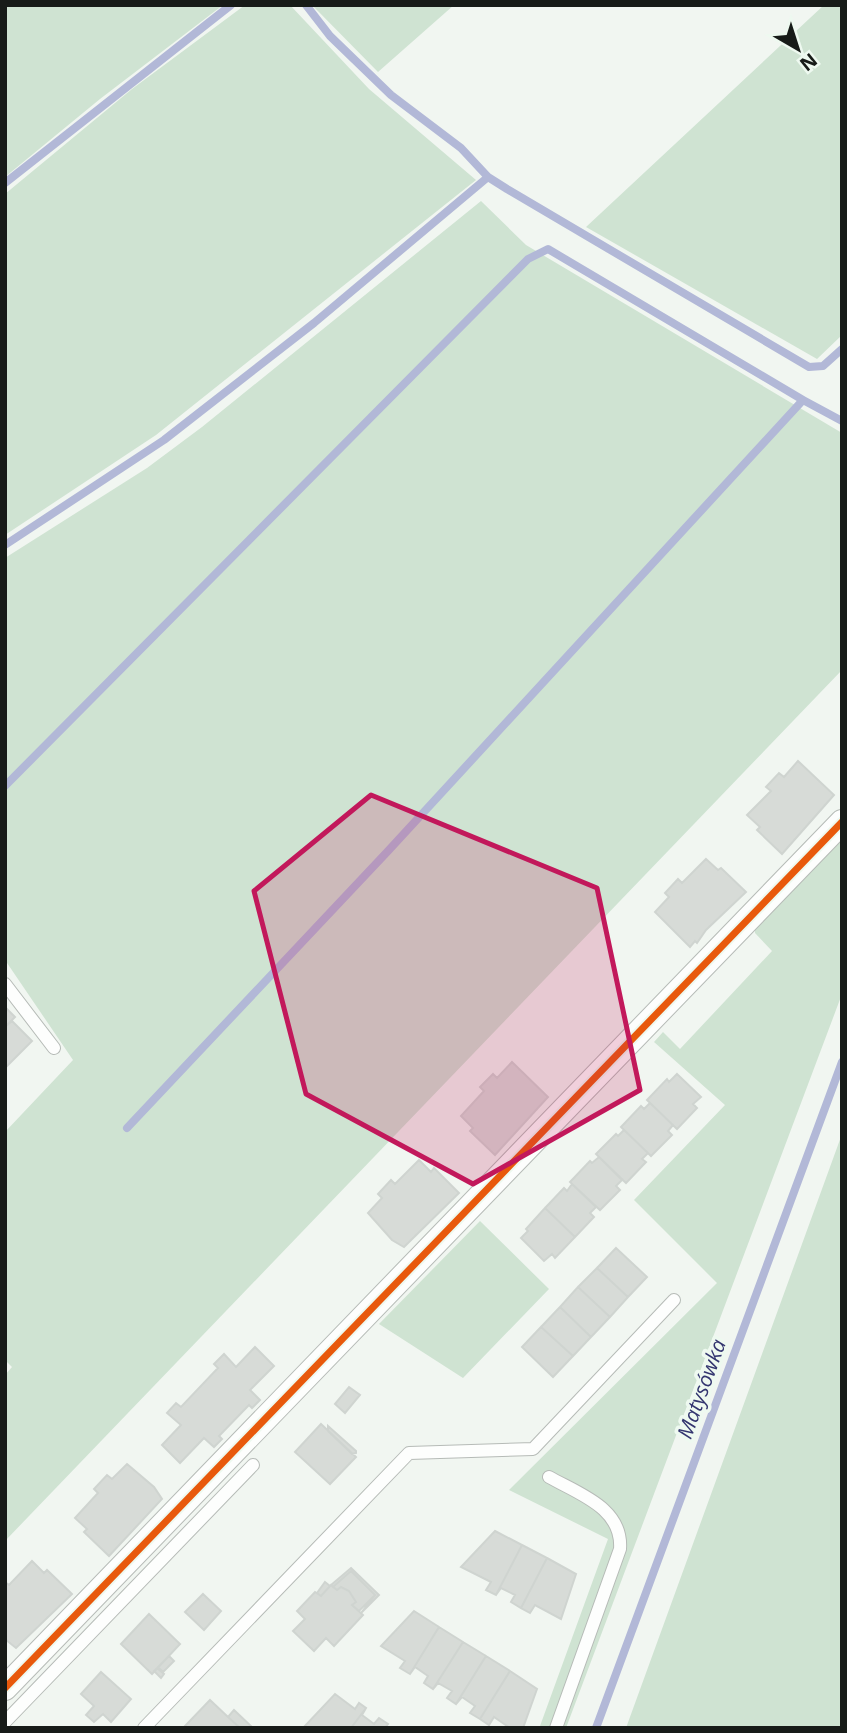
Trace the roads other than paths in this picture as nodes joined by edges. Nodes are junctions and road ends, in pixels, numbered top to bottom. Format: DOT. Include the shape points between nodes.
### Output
graph roads {
  1 [pos="842,822"];
  2 [pos="5,984"];
  3 [pos="54,1048"];
  4 [pos="674,1300"];
  5 [pos="253,1465"];
  6 [pos="549,1477"];
  7 [pos="5,1688"];
  8 [pos="5,1722"];
  9 [pos="144,1728"];
  10 [pos="556,1728"];
  1 -- 7 [label="street"];
  2 -- 3 [label="lane"];
  4 -- 9 [label="lane" via="533,1449 409,1453"];
  5 -- 8 [label="lane"];
  6 -- 10 [label="lane" via="603,1507 621,1536"];
}
